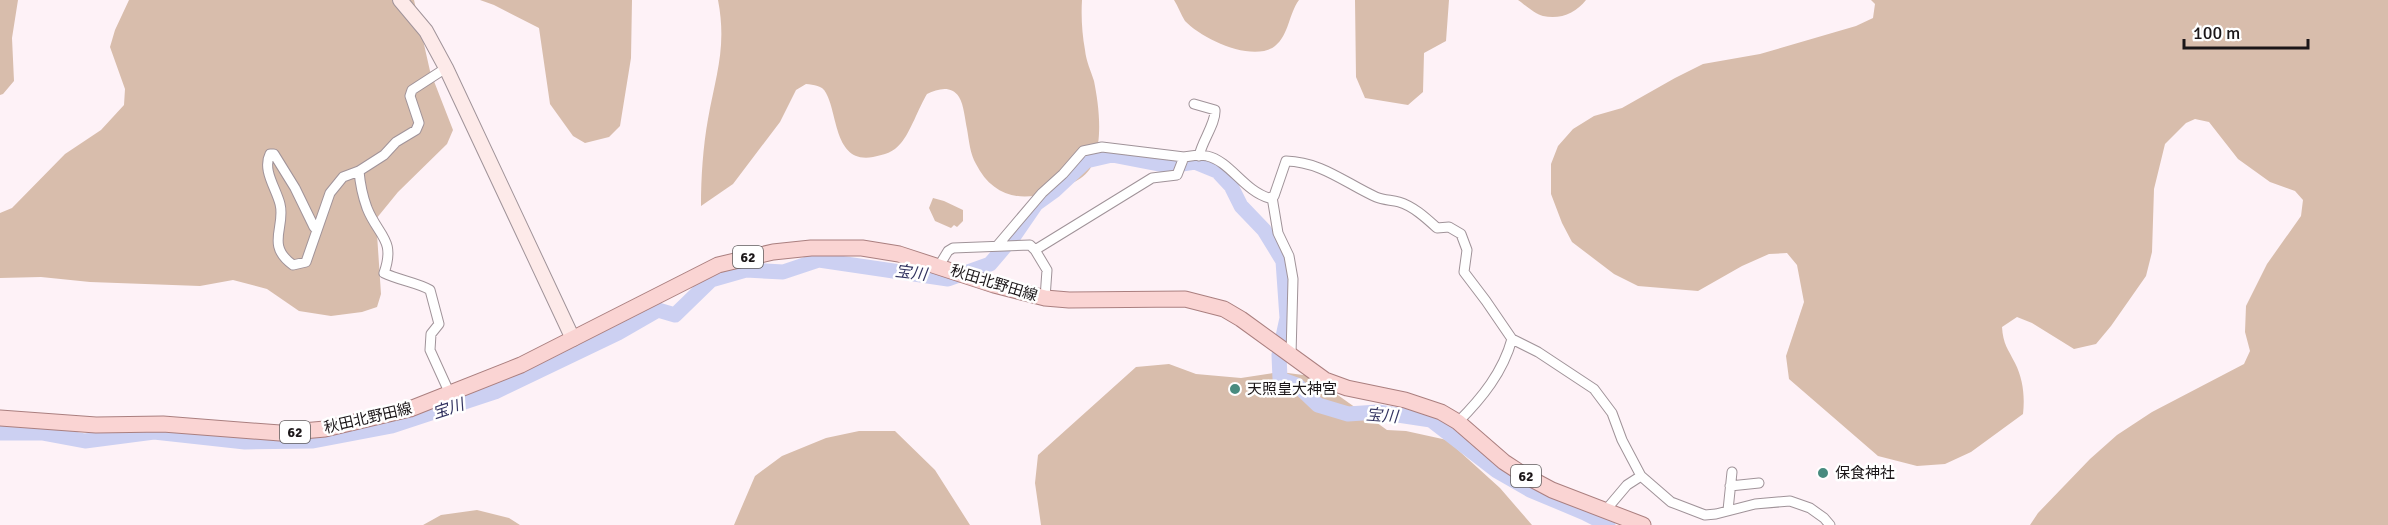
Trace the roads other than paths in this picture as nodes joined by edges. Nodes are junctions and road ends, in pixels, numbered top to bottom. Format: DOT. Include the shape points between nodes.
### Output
graph roads {
  1 [pos="400,0"];
  2 [pos="446,68"];
  3 [pos="1194,104"];
  4 [pos="1199,156"];
  5 [pos="1182,162"];
  6 [pos="359,171"];
  7 [pos="1272,197"];
  8 [pos="317,227"];
  9 [pos="1004,246"];
  10 [pos="1035,250"];
  11 [pos="944,268"];
  12 [pos="1045,298"];
  13 [pos="573,339"];
  14 [pos="1512,339"];
  15 [pos="1288,354"];
  16 [pos="450,394"];
  17 [pos="0,418"];
  18 [pos="1458,422"];
  19 [pos="1732,472"];
  20 [pos="1641,476"];
  21 [pos="1759,483"];
  22 [pos="1730,486"];
  23 [pos="1605,510"];
  24 [pos="1728,510"];
  25 [pos="1704,520"];
  26 [pos="1643,525"];
  27 [pos="1830,525"];
  1 -- 2 [label="street" via="426,31"];
  2 -- 6 [label="street" via="412,90 411,104 419,123 416,130"];
  2 -- 13 [label="street"];
  3 -- 4 [label="street" via="1215,110"];
  4 -- 5 [label="street"];
  4 -- 7 [label="street" via="1222,164 1258,195"];
  5 -- 9 [label="street" via="1102,147 1083,151 1042,193"];
  5 -- 10 [label="street" via="1177,174 1152,178"];
  6 -- 8 [label="street" via="342,177 330,193"];
  6 -- 16 [label="street" via="367,209 387,244 389,254 384,273 430,290 439,324 431,334 430,350"];
  7 -- 14 [label="street" via="1286,161 1304,161 1377,197 1401,202 1437,228 1449,227 1461,234 1467,250 1464,272"];
  7 -- 15 [label="street" via="1278,233 1293,279"];
  8 -- 8 [label="street" via="306,262 293,265 284,258 279,249 280,205 267,162 270,154 274,154"];
  9 -- 10 [label="street" via="1030,245"];
  9 -- 11 [label="street" via="952,248"];
  10 -- 12 [label="street" via="1047,270"];
  11 -- 12 [label="main road, 秋田北野田線 / 62"];
  11 -- 13 [label="main road, 秋田北野田線 / 62" via="899,254 851,247 773,252 736,259 710,268"];
  12 -- 15 [label="main road, 秋田北野田線 / 62" via="1185,299 1224,309"];
  13 -- 16 [label="main road, 秋田北野田線 / 62"];
  14 -- 18 [label="street" via="1490,386"];
  14 -- 20 [label="street" via="1594,389 1612,413"];
  15 -- 18 [label="main road, 秋田北野田線 / 62" via="1325,380 1428,406"];
  16 -- 17 [label="main road, 秋田北野田線 / 62" via="410,409 308,431 280,433"];
  18 -- 23 [label="main road, 秋田北野田線 / 62" via="1524,475"];
  19 -- 22 [label="street"];
  20 -- 23 [label="street" via="1627,485"];
  20 -- 25 [label="street" via="1671,502"];
  21 -- 22 [label="street"];
  22 -- 24 [label="street"];
  23 -- 26 [label="main road, 秋田北野田線 / 62"];
  24 -- 25 [label="street"];
  24 -- 27 [label="street" via="1790,501 1810,508"];
}
